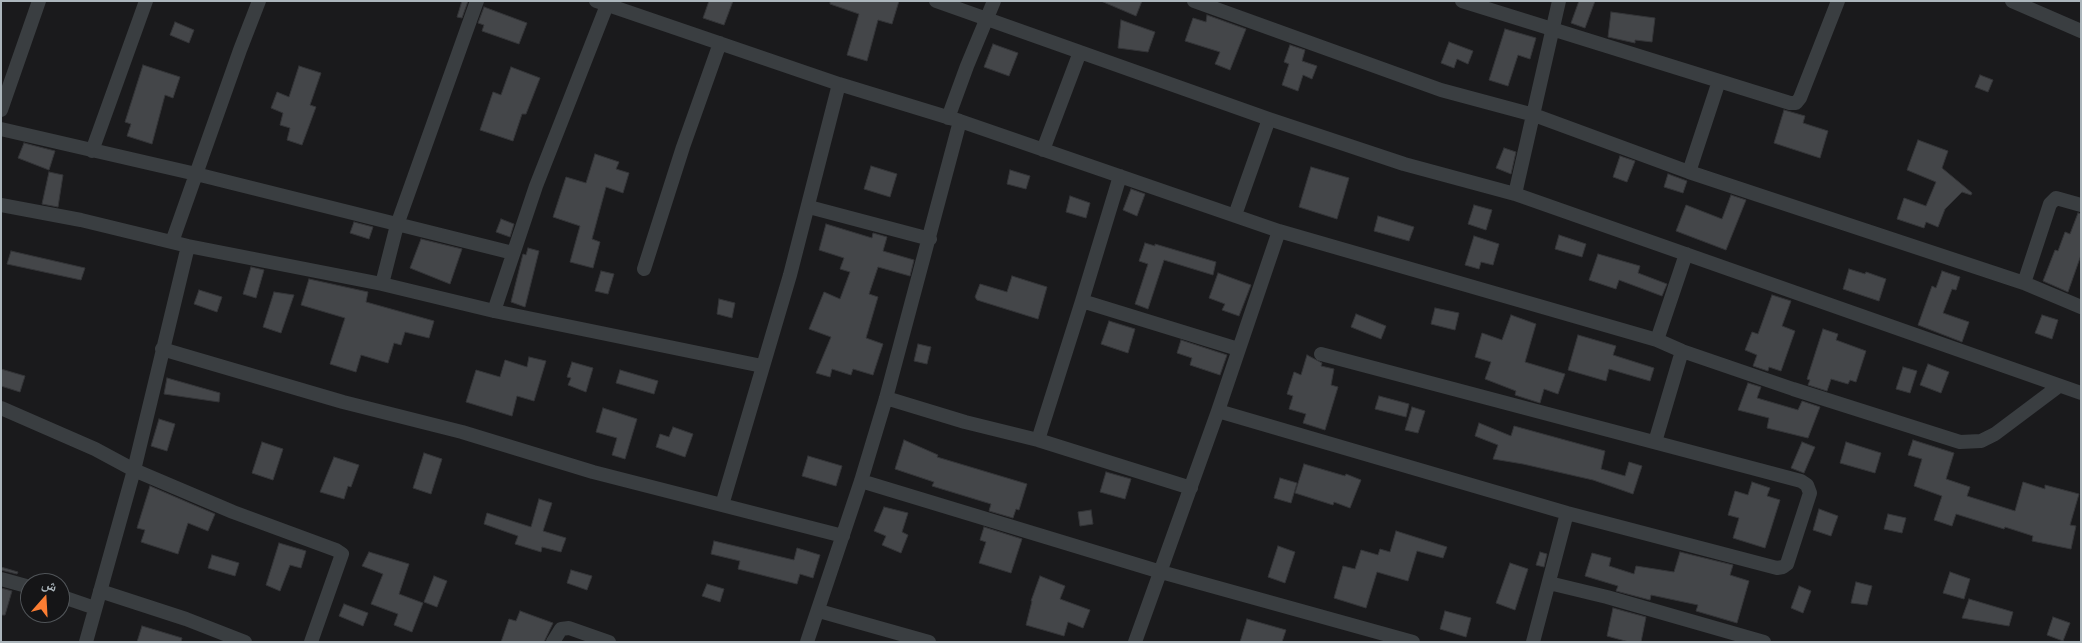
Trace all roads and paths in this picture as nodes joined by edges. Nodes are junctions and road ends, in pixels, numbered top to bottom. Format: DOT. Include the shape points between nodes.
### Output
graph roads {
  1 [pos="39,1"];
  2 [pos="146,1"];
  3 [pos="259,1"];
  4 [pos="477,1"];
  5 [pos="936,1"];
  6 [pos="994,1"];
  7 [pos="1194,1"];
  8 [pos="1462,1"];
  9 [pos="1560,1"];
  10 [pos="1838,1"];
  11 [pos="2012,1"];
  12 [pos="601,3"];
  13 [pos="987,19"];
  14 [pos="1554,31"];
  15 [pos="2081,31"];
  16 [pos="720,43"];
  17 [pos="1080,52"];
  18 [pos="1719,81"];
  19 [pos="839,84"];
  20 [pos="1,110"];
  21 [pos="1534,115"];
  22 [pos="954,119"];
  23 [pos="1269,119"];
  24 [pos="1,130"];
  25 [pos="1043,150"];
  26 [pos="92,151"];
  27 [pos="1689,172"];
  28 [pos="196,174"];
  29 [pos="1120,176"];
  30 [pos="1515,194"];
  31 [pos="1,205"];
  32 [pos="2081,205"];
  33 [pos="809,207"];
  34 [pos="1235,215"];
  35 [pos="397,225"];
  36 [pos="1279,231"];
  37 [pos="930,239"];
  38 [pos="172,242"];
  39 [pos="188,246"];
  40 [pos="513,253"];
  41 [pos="1686,254"];
  42 [pos="644,269"];
  43 [pos="2024,283"];
  44 [pos="382,284"];
  45 [pos="1082,302"];
  46 [pos="2081,307"];
  47 [pos="494,311"];
  48 [pos="1657,340"];
  49 [pos="162,349"];
  50 [pos="1238,350"];
  51 [pos="1682,351"];
  52 [pos="1321,354"];
  53 [pos="762,366"];
  54 [pos="2059,386"];
  55 [pos="2081,393"];
  56 [pos="886,398"];
  57 [pos="1,408"];
  58 [pos="1218,411"];
  59 [pos="1038,440"];
  60 [pos="1655,442"];
  61 [pos="134,470"];
  62 [pos="862,481"];
  63 [pos="1191,488"];
  64 [pos="722,505"];
  65 [pos="1567,513"];
  66 [pos="843,536"];
  67 [pos="1161,572"];
  68 [pos="1,579"];
  69 [pos="1549,583"];
  70 [pos="20,584"];
  71 [pos="100,591"];
  72 [pos="70,599"];
  73 [pos="95,608"];
  74 [pos="819,611"];
  75 [pos="86,642"];
  76 [pos="245,642"];
  77 [pos="311,642"];
  78 [pos="553,642"];
  79 [pos="609,642"];
  80 [pos="807,642"];
  81 [pos="929,642"];
  82 [pos="1135,642"];
  83 [pos="1413,642"];
  84 [pos="1533,642"];
  85 [pos="1764,642"];
  1 -- 20 [label="street"];
  2 -- 26 [label="street"];
  3 -- 28 [label="street"];
  4 -- 35 [label="street"];
  5 -- 13 [label="street"];
  6 -- 13 [label="street"];
  7 -- 21 [label="street" via="1441,90"];
  8 -- 14 [label="street"];
  9 -- 14 [label="street"];
  10 -- 18 [label="street" via="1796,103"];
  11 -- 15 [label="street"];
  12 -- 16 [label="street"];
  12 -- 40 [label="street"];
  13 -- 17 [label="street"];
  13 -- 22 [label="street" via="967,66"];
  14 -- 18 [label="street"];
  14 -- 21 [label="street"];
  16 -- 19 [label="street"];
  16 -- 42 [label="street"];
  17 -- 23 [label="street"];
  17 -- 25 [label="street"];
  18 -- 27 [label="street"];
  19 -- 22 [label="street"];
  19 -- 33 [label="street"];
  21 -- 27 [label="street"];
  21 -- 30 [label="street"];
  22 -- 25 [label="street"];
  22 -- 37 [label="street"];
  23 -- 30 [label="street" via="1404,164"];
  23 -- 34 [label="street"];
  24 -- 26 [label="street"];
  25 -- 29 [label="street"];
  26 -- 28 [label="street"];
  27 -- 43 [label="street"];
  28 -- 35 [label="street"];
  28 -- 38 [label="street"];
  29 -- 34 [label="street"];
  29 -- 45 [label="street"];
  30 -- 41 [label="street"];
  31 -- 38 [label="street"];
  32 -- 43 [label="street" via="2056,198 2050,204"];
  33 -- 37 [label="street"];
  33 -- 53 [label="street"];
  34 -- 36 [label="street"];
  35 -- 40 [label="street"];
  35 -- 44 [label="street"];
  36 -- 48 [label="street"];
  36 -- 50 [label="street"];
  37 -- 56 [label="street"];
  38 -- 39 [label="street"];
  39 -- 44 [label="street"];
  39 -- 49 [label="street"];
  40 -- 47 [label="street"];
  41 -- 48 [label="street"];
  41 -- 54 [label="street"];
  43 -- 46 [label="street"];
  44 -- 47 [label="street"];
  45 -- 50 [label="street"];
  45 -- 59 [label="street"];
  47 -- 53 [label="street"];
  48 -- 51 [label="street"];
  49 -- 61 [label="street"];
  49 -- 64 [label="street" via="343,402 462,432 593,472"];
  50 -- 58 [label="street"];
  51 -- 54 [label="street" via="1960,442 1981,441 1995,434"];
  51 -- 60 [label="street"];
  52 -- 60 [label="street"];
  53 -- 64 [label="street"];
  54 -- 55 [label="street"];
  56 -- 59 [label="street"];
  56 -- 62 [label="street"];
  57 -- 61 [label="street" via="95,449"];
  58 -- 63 [label="street"];
  58 -- 65 [label="street"];
  59 -- 63 [label="street"];
  60 -- 65 [label="street" via="1807,485 1810,492 1788,564 1777,568"];
  61 -- 71 [label="street"];
  61 -- 77 [label="street" via="342,554"];
  62 -- 66 [label="street"];
  62 -- 67 [label="street"];
  63 -- 67 [label="street"];
  64 -- 66 [label="street"];
  65 -- 69 [label="street"];
  66 -- 74 [label="street"];
  67 -- 82 [label="street"];
  67 -- 83 [label="street"];
  68 -- 70 [label="street"];
  69 -- 84 [label="street"];
  69 -- 85 [label="street"];
  71 -- 73 [label="street"];
  71 -- 76 [label="street"];
  72 -- 73 [label="street"];
  73 -- 75 [label="street"];
  74 -- 80 [label="street"];
  74 -- 81 [label="street"];
  78 -- 79 [label="street" via="561,629 569,628"];
}
